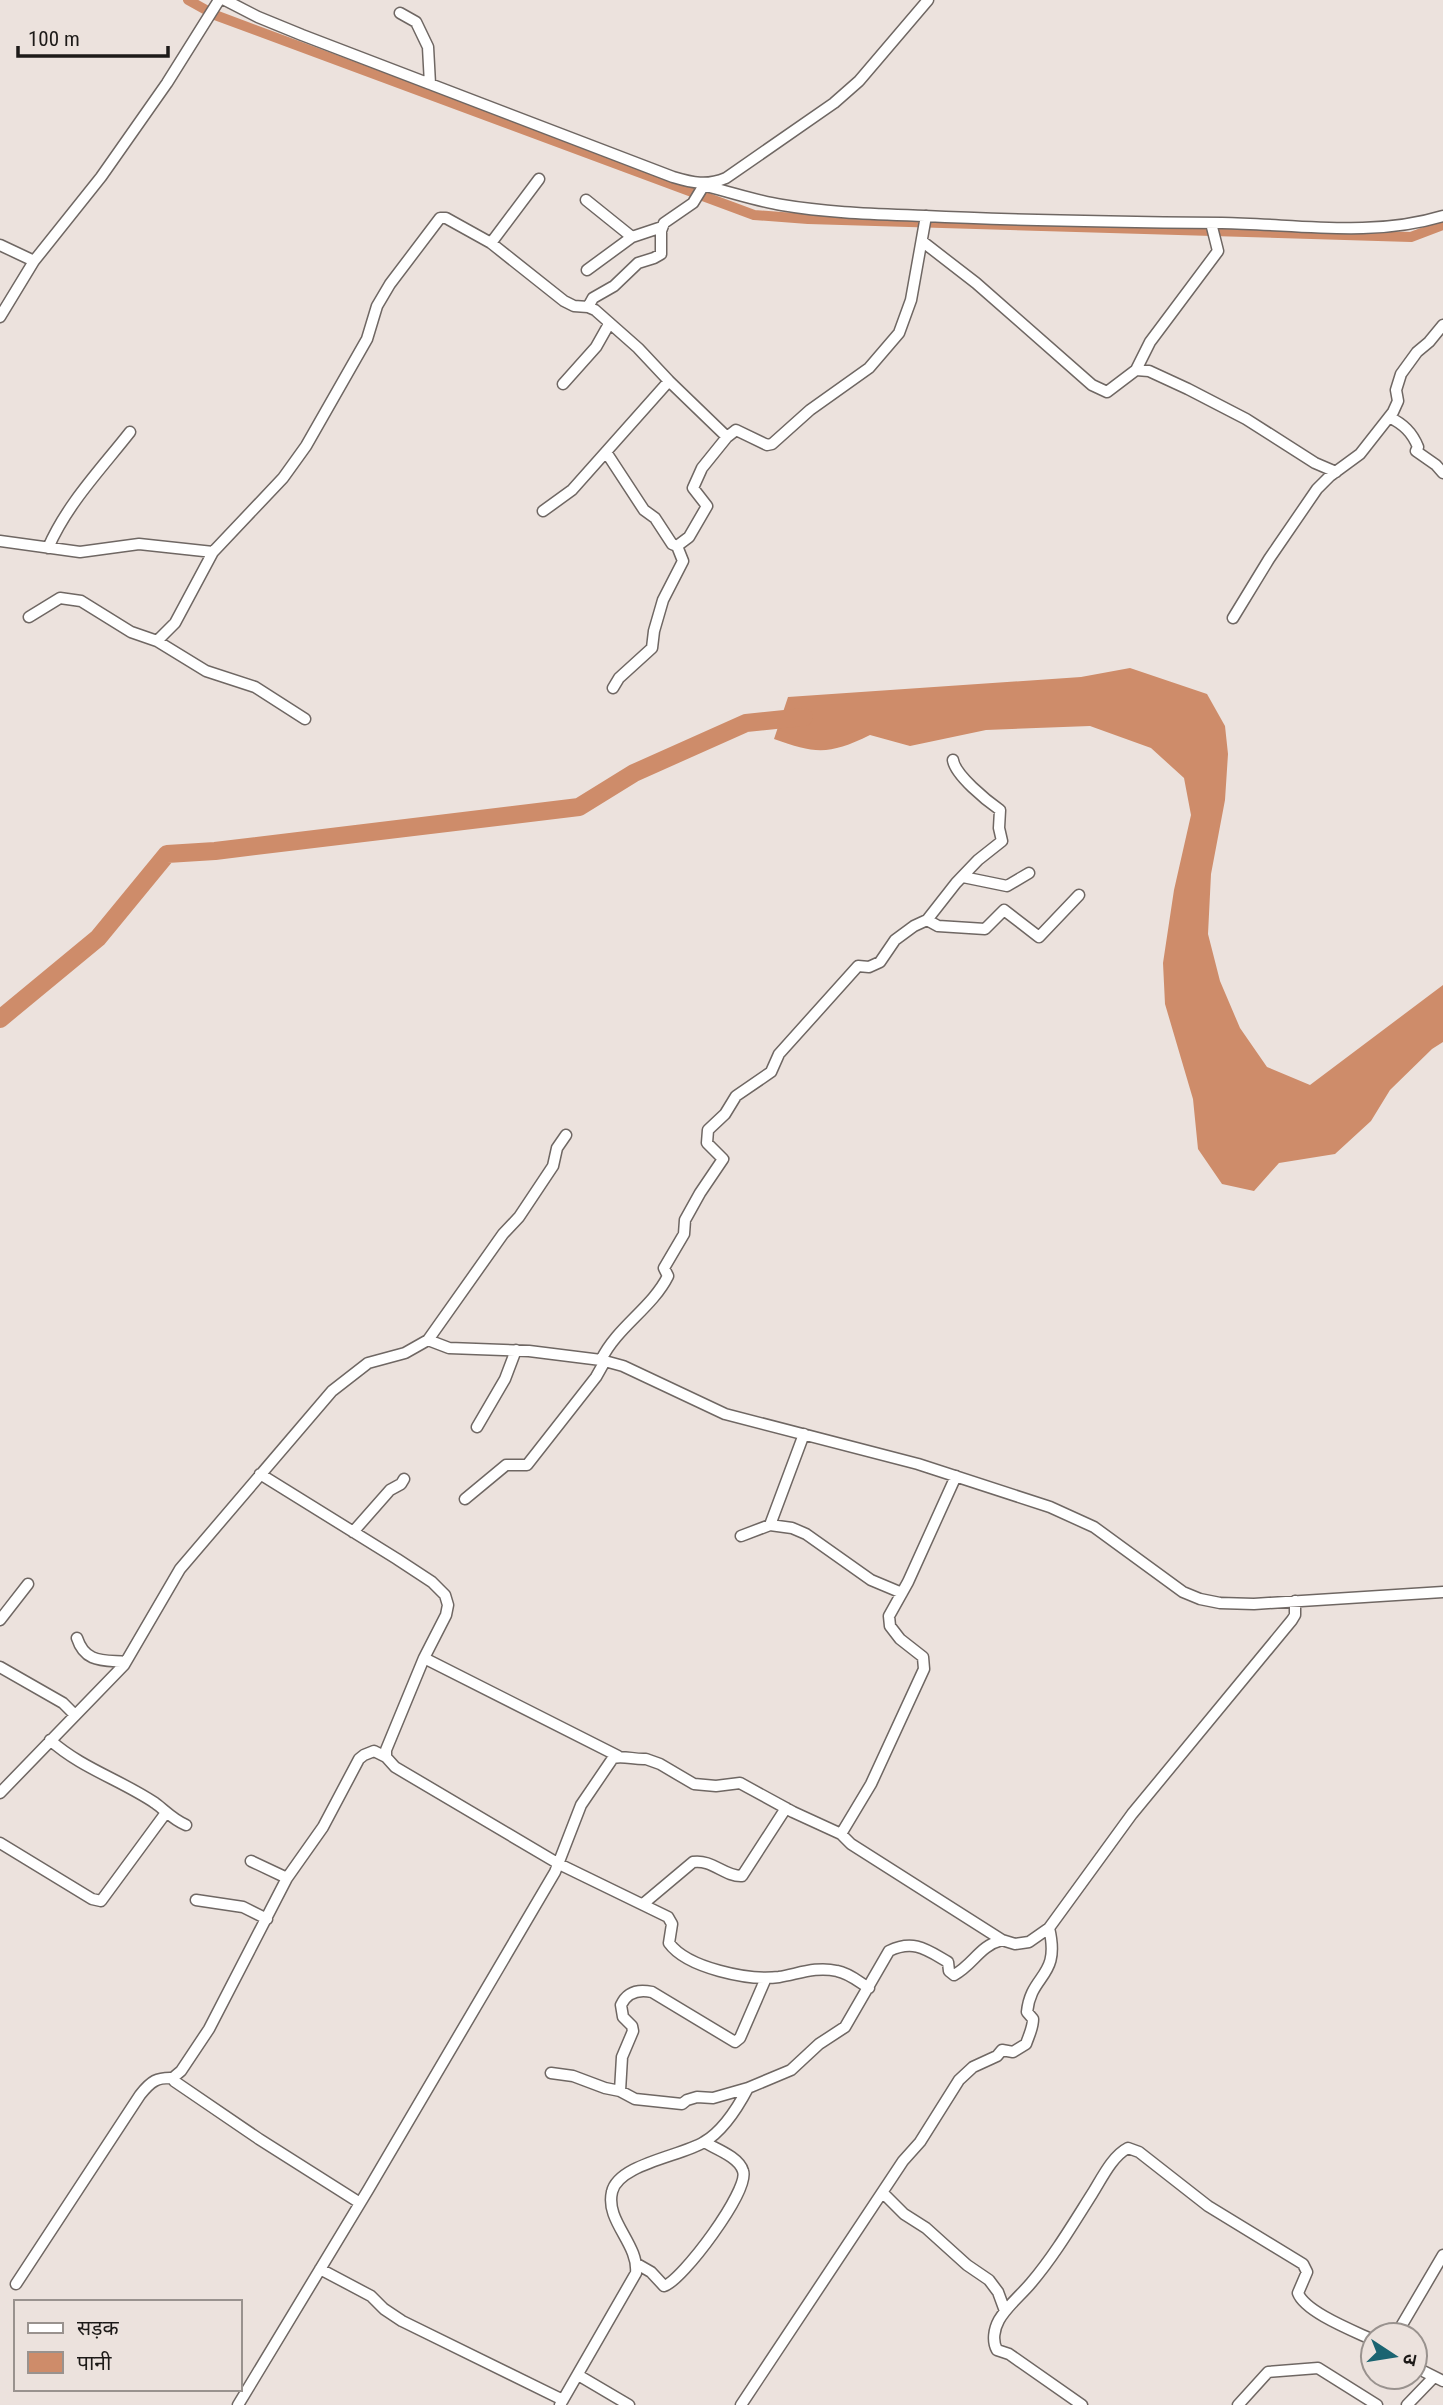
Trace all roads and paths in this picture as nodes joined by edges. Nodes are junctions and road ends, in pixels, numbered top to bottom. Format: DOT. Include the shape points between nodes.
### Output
graph roads {
  1 [pos="225,0"];
  2 [pos="928,0"];
  3 [pos="217,3"];
  4 [pos="400,13"];
  5 [pos="430,84"];
  6 [pos="539,179"];
  7 [pos="702,186"];
  8 [pos="586,200"];
  9 [pos="1443,216"];
  10 [pos="926,218"];
  11 [pos="1212,225"];
  12 [pos="662,227"];
  13 [pos="632,237"];
  14 [pos="923,239"];
  15 [pos="491,243"];
  16 [pos="0,245"];
  17 [pos="34,261"];
  18 [pos="587,270"];
  19 [pos="588,307"];
  20 [pos="0,317"];
  21 [pos="609,324"];
  22 [pos="1443,325"];
  23 [pos="1136,370"];
  24 [pos="668,381"];
  25 [pos="563,384"];
  26 [pos="1389,417"];
  27 [pos="130,432"];
  28 [pos="727,438"];
  29 [pos="606,452"];
  30 [pos="1336,472"];
  31 [pos="1443,473"];
  32 [pos="543,511"];
  33 [pos="0,541"];
  34 [pos="677,546"];
  35 [pos="48,548"];
  36 [pos="213,552"];
  37 [pos="30,617"];
  38 [pos="1233,618"];
  39 [pos="156,641"];
  40 [pos="612,688"];
  41 [pos="305,719"];
  42 [pos="953,760"];
  43 [pos="1029,873"];
  44 [pos="963,877"];
  45 [pos="1079,895"];
  46 [pos="927,920"];
  47 [pos="566,1135"];
  48 [pos="428,1340"];
  49 [pos="515,1354"];
  50 [pos="602,1364"];
  51 [pos="477,1427"];
  52 [pos="803,1438"];
  53 [pos="264,1478"];
  54 [pos="404,1479"];
  55 [pos="955,1480"];
  56 [pos="466,1499"];
  57 [pos="770,1525"];
  58 [pos="353,1532"];
  59 [pos="741,1536"];
  60 [pos="28,1584"];
  61 [pos="1443,1592"];
  62 [pos="902,1593"];
  63 [pos="1295,1607"];
  64 [pos="0,1620"];
  65 [pos="77,1638"];
  66 [pos="424,1658"];
  67 [pos="125,1662"];
  68 [pos="0,1667"];
  69 [pos="75,1715"];
  70 [pos="55,1744"];
  71 [pos="618,1756"];
  72 [pos="386,1757"];
  73 [pos="0,1793"];
  74 [pos="786,1808"];
  75 [pos="165,1814"];
  76 [pos="186,1825"];
  77 [pos="841,1834"];
  78 [pos="0,1843"];
  79 [pos="251,1861"];
  80 [pos="559,1864"];
  81 [pos="288,1878"];
  82 [pos="197,1900"];
  83 [pos="643,1904"];
  84 [pos="267,1919"];
  85 [pos="1049,1928"];
  86 [pos="1002,1940"];
  87 [pos="766,1978"];
  88 [pos="869,1989"];
  89 [pos="551,2073"];
  90 [pos="174,2078"];
  91 [pos="748,2088"];
  92 [pos="620,2091"];
  93 [pos="704,2142"];
  94 [pos="883,2193"];
  95 [pos="360,2203"];
  96 [pos="1443,2255"];
  97 [pos="637,2264"];
  98 [pos="320,2269"];
  99 [pos="16,2284"];
  100 [pos="1005,2311"];
  101 [pos="1404,2321"];
  102 [pos="1359,2333"];
  103 [pos="578,2375"];
  104 [pos="1438,2379"];
  105 [pos="562,2403"];
  106 [pos="238,2405"];
  107 [pos="629,2405"];
  108 [pos="741,2405"];
  109 [pos="1082,2405"];
  110 [pos="1238,2405"];
  111 [pos="1377,2405"];
  112 [pos="1408,2405"];
  1 -- 5 [label="street"];
  2 -- 7 [label="street" via="859,81 834,103 726,178"];
  3 -- 17 [label="street" via="101,177"];
  4 -- 5 [label="street" via="416,22 428,47"];
  5 -- 7 [label="street"];
  6 -- 15 [label="street"];
  7 -- 10 [label="street" via="802,208"];
  7 -- 12 [label="street" via="696,199"];
  8 -- 13 [label="street"];
  9 -- 11 [label="street" via="1378,229"];
  10 -- 11 [label="street"];
  10 -- 14 [label="street"];
  11 -- 23 [label="street" via="1218,251 1150,342"];
  12 -- 13 [label="street"];
  12 -- 19 [label="street" via="661,254 638,263"];
  13 -- 18 [label="street"];
  14 -- 23 [label="street" via="1092,385 1107,392"];
  14 -- 28 [label="street" via="905,320 877,360 772,444 736,430"];
  15 -- 19 [label="street" via="554,295 574,306"];
  15 -- 36 [label="street" via="446,218 437,220 377,306 368,338 306,446"];
  16 -- 17 [label="street"];
  17 -- 20 [label="street"];
  19 -- 21 [label="street"];
  21 -- 24 [label="street"];
  21 -- 25 [label="street"];
  22 -- 26 [label="street" via="1401,374 1398,401"];
  23 -- 30 [label="street" via="1149,371 1188,389"];
  24 -- 28 [label="street"];
  24 -- 29 [label="street"];
  26 -- 30 [label="street" via="1360,454"];
  26 -- 31 [label="street" via="1414,436 1416,451"];
  27 -- 35 [label="street" via="73,504"];
  28 -- 34 [label="street" via="693,488 707,506 689,537"];
  29 -- 32 [label="street" via="572,491"];
  29 -- 34 [label="street" via="644,510"];
  30 -- 38 [label="street" via="1297,517"];
  33 -- 35 [label="street"];
  34 -- 40 [label="street" via="682,566 663,600 652,648"];
  35 -- 36 [label="street" via="90,551 152,544"];
  36 -- 39 [label="street" via="175,622"];
  37 -- 39 [label="street" via="60,598 75,599 131,632"];
  39 -- 41 [label="street" via="206,671 255,687"];
  42 -- 44 [label="street" via="954,767 1000,810 1002,841"];
  43 -- 44 [label="street" via="1007,886"];
  44 -- 46 [label="street"];
  45 -- 46 [label="street" via="1039,937 1004,910 985,929 938,926"];
  46 -- 50 [label="street" via="895,940 880,962 858,966 779,1054 772,1072 736,1096 708,1130 707,1143 723,1159 685,1220 684,1234 664,1268 668,1276 662,1289 607,1349"];
  47 -- 48 [label="street" via="519,1217"];
  48 -- 49 [label="street" via="449,1348"];
  48 -- 53 [label="street" via="405,1353 368,1363 348,1376"];
  49 -- 50 [label="street"];
  49 -- 51 [label="street"];
  50 -- 52 [label="street" via="648,1377 716,1411"];
  50 -- 56 [label="street" via="527,1465 506,1465"];
  52 -- 55 [label="street"];
  52 -- 57 [label="street"];
  53 -- 58 [label="street"];
  53 -- 67 [label="street" via="180,1569"];
  54 -- 58 [label="street"];
  55 -- 62 [label="street"];
  55 -- 63 [label="street" via="1086,1522 1191,1596 1230,1604"];
  57 -- 59 [label="street"];
  57 -- 62 [label="street" via="799,1530 861,1573"];
  58 -- 66 [label="street" via="445,1595 446,1615"];
  60 -- 64 [label="street"];
  61 -- 63 [label="street"];
  62 -- 77 [label="street" via="889,1616 890,1626 923,1657 924,1669 871,1784"];
  63 -- 85 [label="street"];
  65 -- 67 [label="street" via="89,1656"];
  66 -- 71 [label="street"];
  66 -- 72 [label="street"];
  67 -- 69 [label="street"];
  68 -- 69 [label="street" via="63,1703"];
  69 -- 70 [label="street"];
  70 -- 73 [label="street"];
  70 -- 75 [label="street" via="155,1803"];
  71 -- 74 [label="street" via="660,1764 694,1784 740,1783"];
  71 -- 80 [label="street" via="607,1764 582,1805"];
  72 -- 80 [label="street"];
  72 -- 81 [label="street" via="374,1751 359,1759 323,1827"];
  74 -- 77 [label="street"];
  74 -- 83 [label="street" via="742,1876 734,1877 713,1864 693,1862"];
  75 -- 76 [label="street"];
  75 -- 78 [label="street" via="101,1901"];
  77 -- 86 [label="street"];
  79 -- 81 [label="street"];
  80 -- 83 [label="street"];
  80 -- 95 [label="street"];
  81 -- 84 [label="street"];
  82 -- 84 [label="street" via="243,1907"];
  83 -- 87 [label="street" via="672,1921 669,1943 678,1953 730,1973"];
  84 -- 90 [label="street" via="209,2029"];
  85 -- 86 [label="street" via="1029,1942"];
  85 -- 94 [label="street" via="1053,1954 1030,1997 1027,2012 1033,2027 1026,2044 1013,2052 1002,2050 965,2074"];
  86 -- 88 [label="street" via="988,1944 954,1975 948,1962 923,1947 895,1949 887,1954"];
  87 -- 88 [label="street" via="831,1970 847,1974"];
  87 -- 92 [label="street" via="735,2042 652,1992 630,1993 621,2005 633,2031 622,2057"];
  88 -- 91 [label="street" via="845,2027 791,2070"];
  89 -- 92 [label="street"];
  90 -- 95 [label="street" via="177,2085"];
  90 -- 99 [label="street" via="152,2081 140,2095"];
  91 -- 92 [label="street" via="682,2104 635,2099"];
  91 -- 93 [label="street"];
  93 -- 97 [label="street" via="625,2174 615,2183 612,2207"];
  93 -- 97 [label="street" via="743,2170 743,2182 728,2211 670,2284 664,2286"];
  94 -- 100 [label="street" via="989,2280"];
  94 -- 108 [label="street"];
  95 -- 98 [label="street"];
  96 -- 101 [label="street"];
  97 -- 103 [label="street"];
  98 -- 105 [label="street" via="371,2296 402,2320"];
  98 -- 106 [label="street"];
  100 -- 102 [label="street" via="1033,2282 1114,2161 1128,2148 1208,2206 1303,2264 1307,2273 1298,2293 1301,2300"];
  100 -- 109 [label="street" via="996,2327 997,2350"];
  103 -- 105 [label="street"];
  103 -- 107 [label="street"];
  104 -- 112 [label="street"];
  110 -- 111 [label="street" via="1268,2372 1318,2368"];
}
